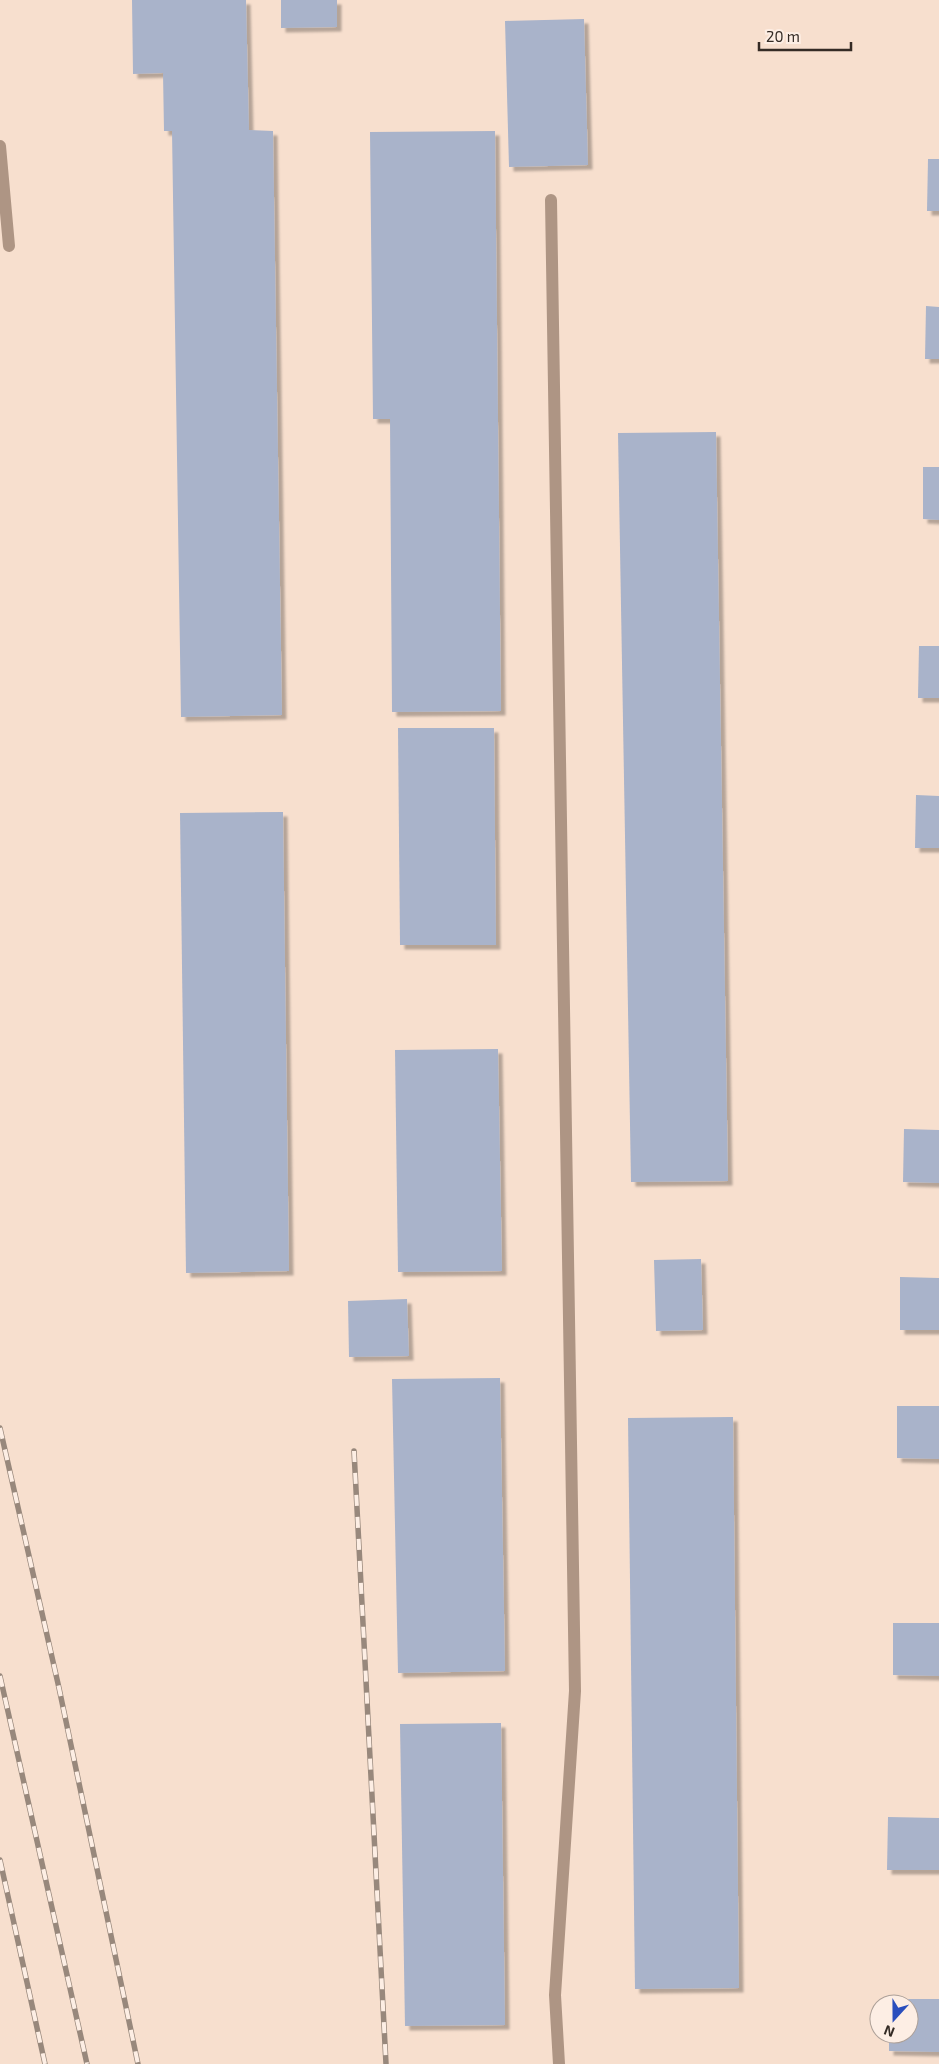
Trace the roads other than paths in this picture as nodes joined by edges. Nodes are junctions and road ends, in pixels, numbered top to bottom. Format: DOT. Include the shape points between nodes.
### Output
graph roads {
  1 [pos="0,146"];
  2 [pos="551,200"];
  3 [pos="8,246"];
  4 [pos="559,2064"];
  1 -- 3 [label="street"];
  2 -- 4 [label="street" via="575,1692 555,1994"];
}
